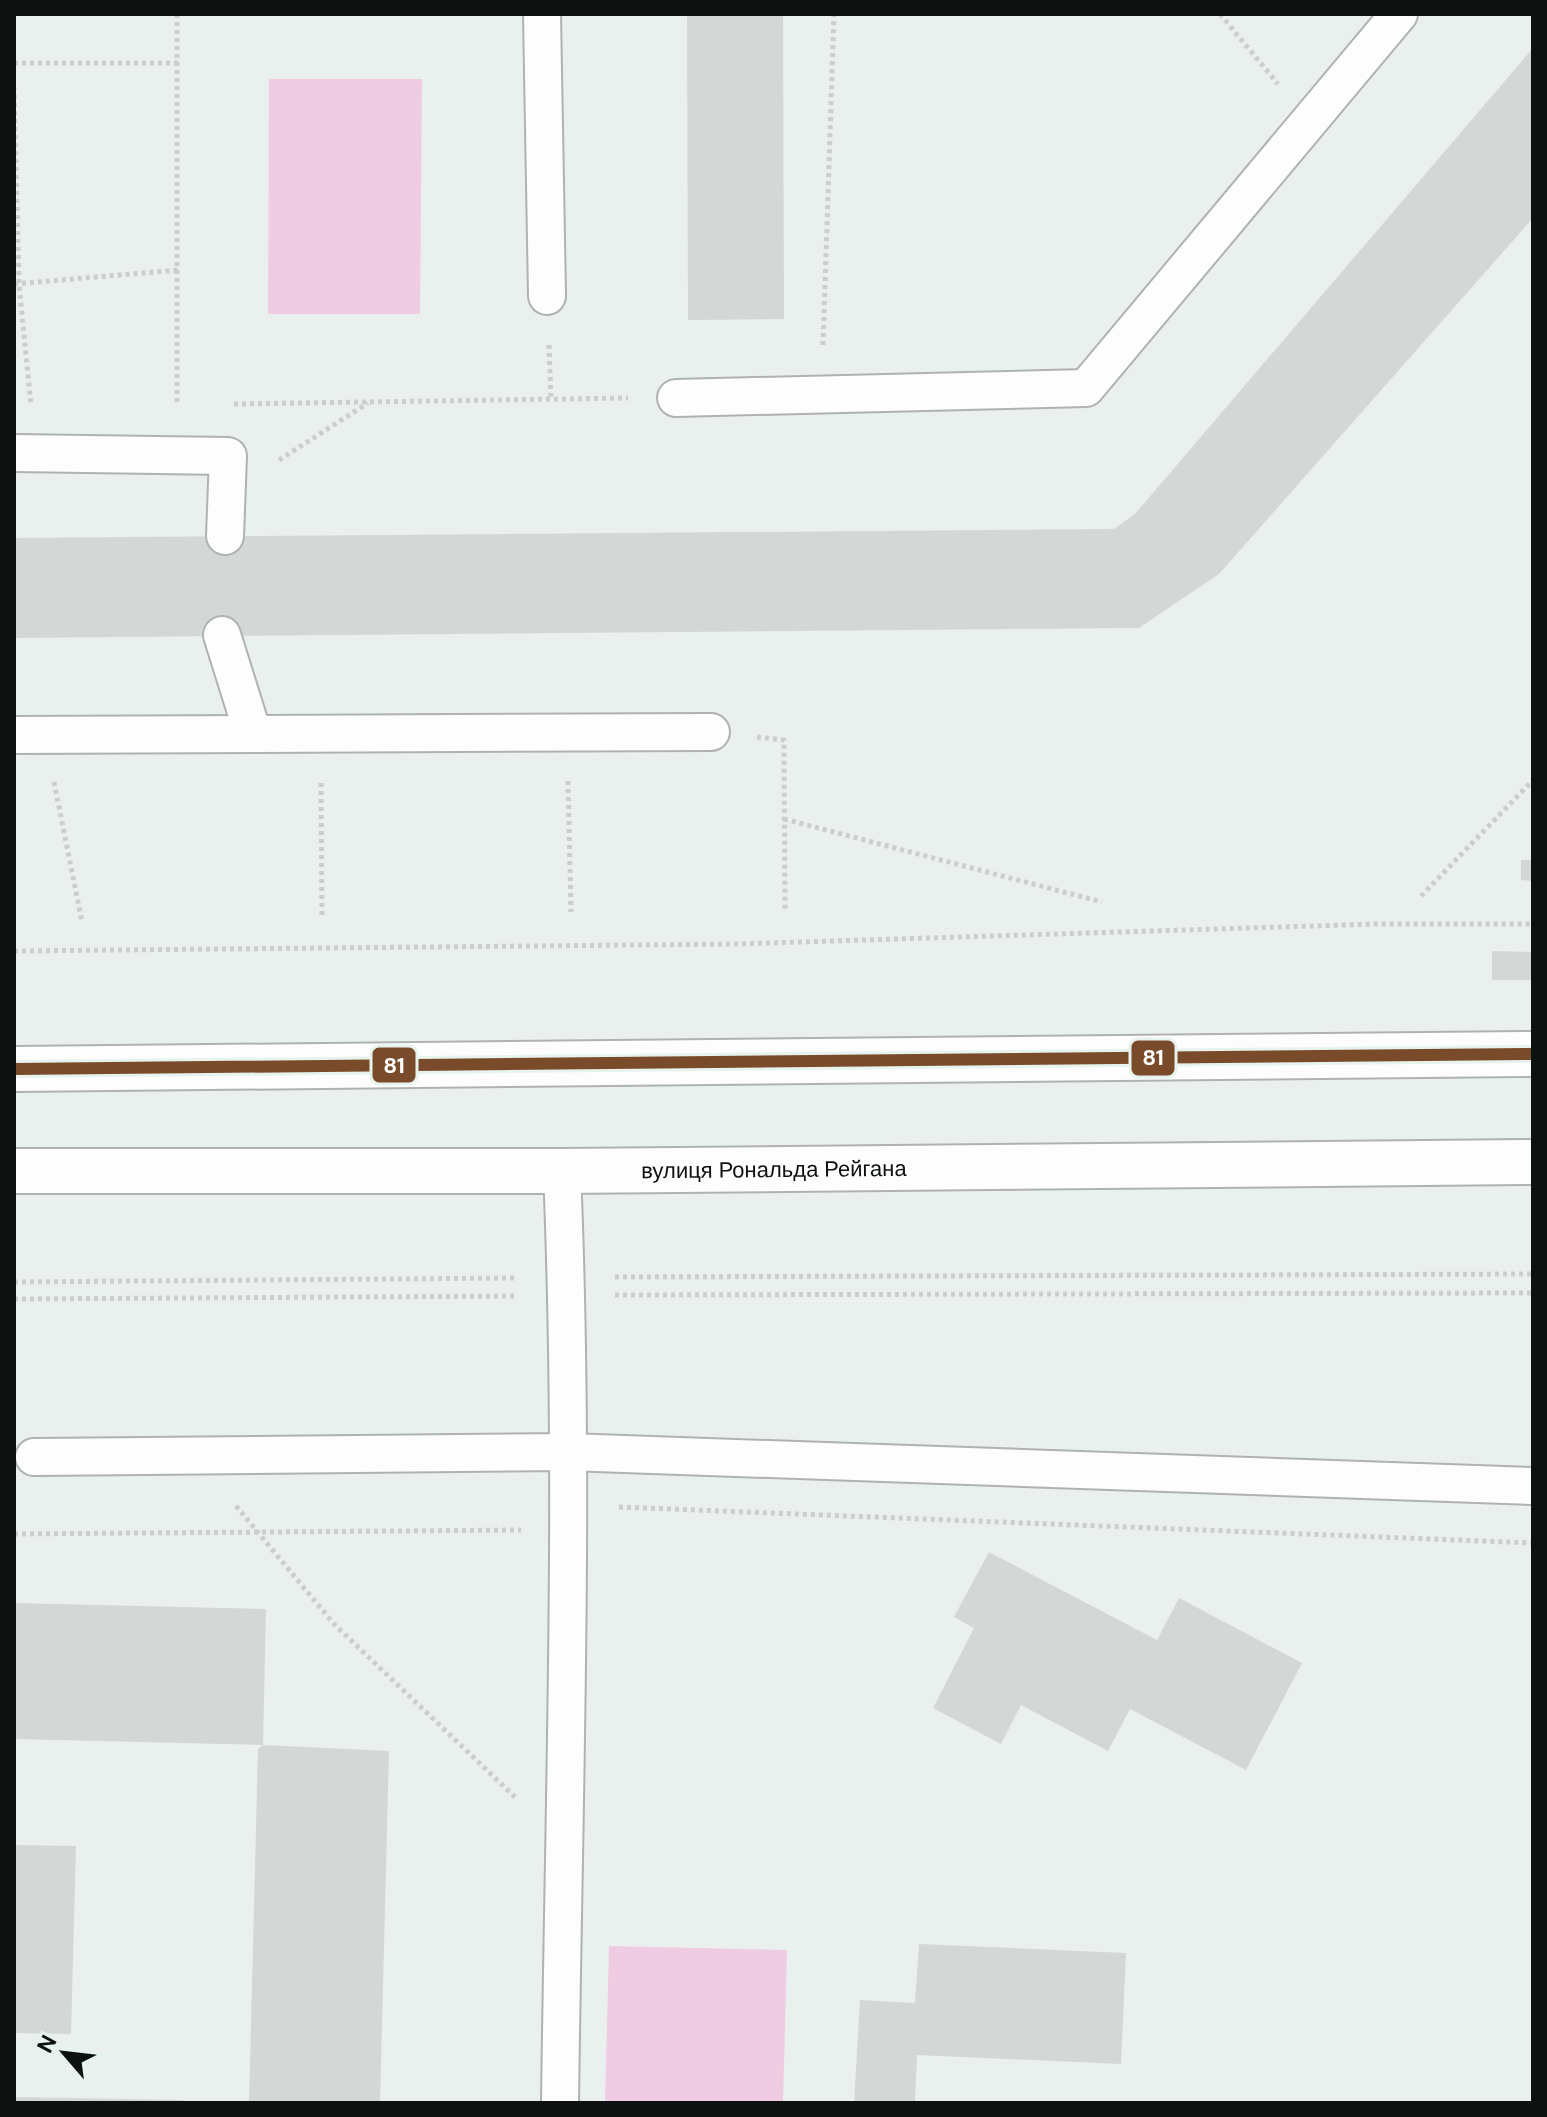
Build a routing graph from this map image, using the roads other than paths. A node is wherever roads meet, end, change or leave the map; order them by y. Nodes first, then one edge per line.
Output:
1 (542, 14) edge
2 (1399, 14) edge
3 (547, 296) dead end
4 (676, 398) road end
5 (25, 453) edge
6 (225, 536) dead end
7 (222, 635) dead end
8 (711, 732) road end
9 (253, 734) junction
10 (30, 735) edge
11 (1533, 1054) edge
12 (14, 1069) edge
13 (1533, 1162) edge
14 (14, 1171) edge
15 (562, 1171) junction
16 (568, 1452) junction
17 (34, 1457) dead end
18 (1533, 1486) edge
19 (560, 2103) edge

1 - 3 lane
2 - 4 lane
5 - 6 lane
7 - 9 lane
8 - 9 lane
9 - 10 lane
11 - 12 main road
13 - 15 main road, вулиця Рональда Рейгана
14 - 15 main road, вулиця Рональда Рейгана
15 - 16 lane
16 - 17 lane
16 - 18 lane
16 - 19 lane

